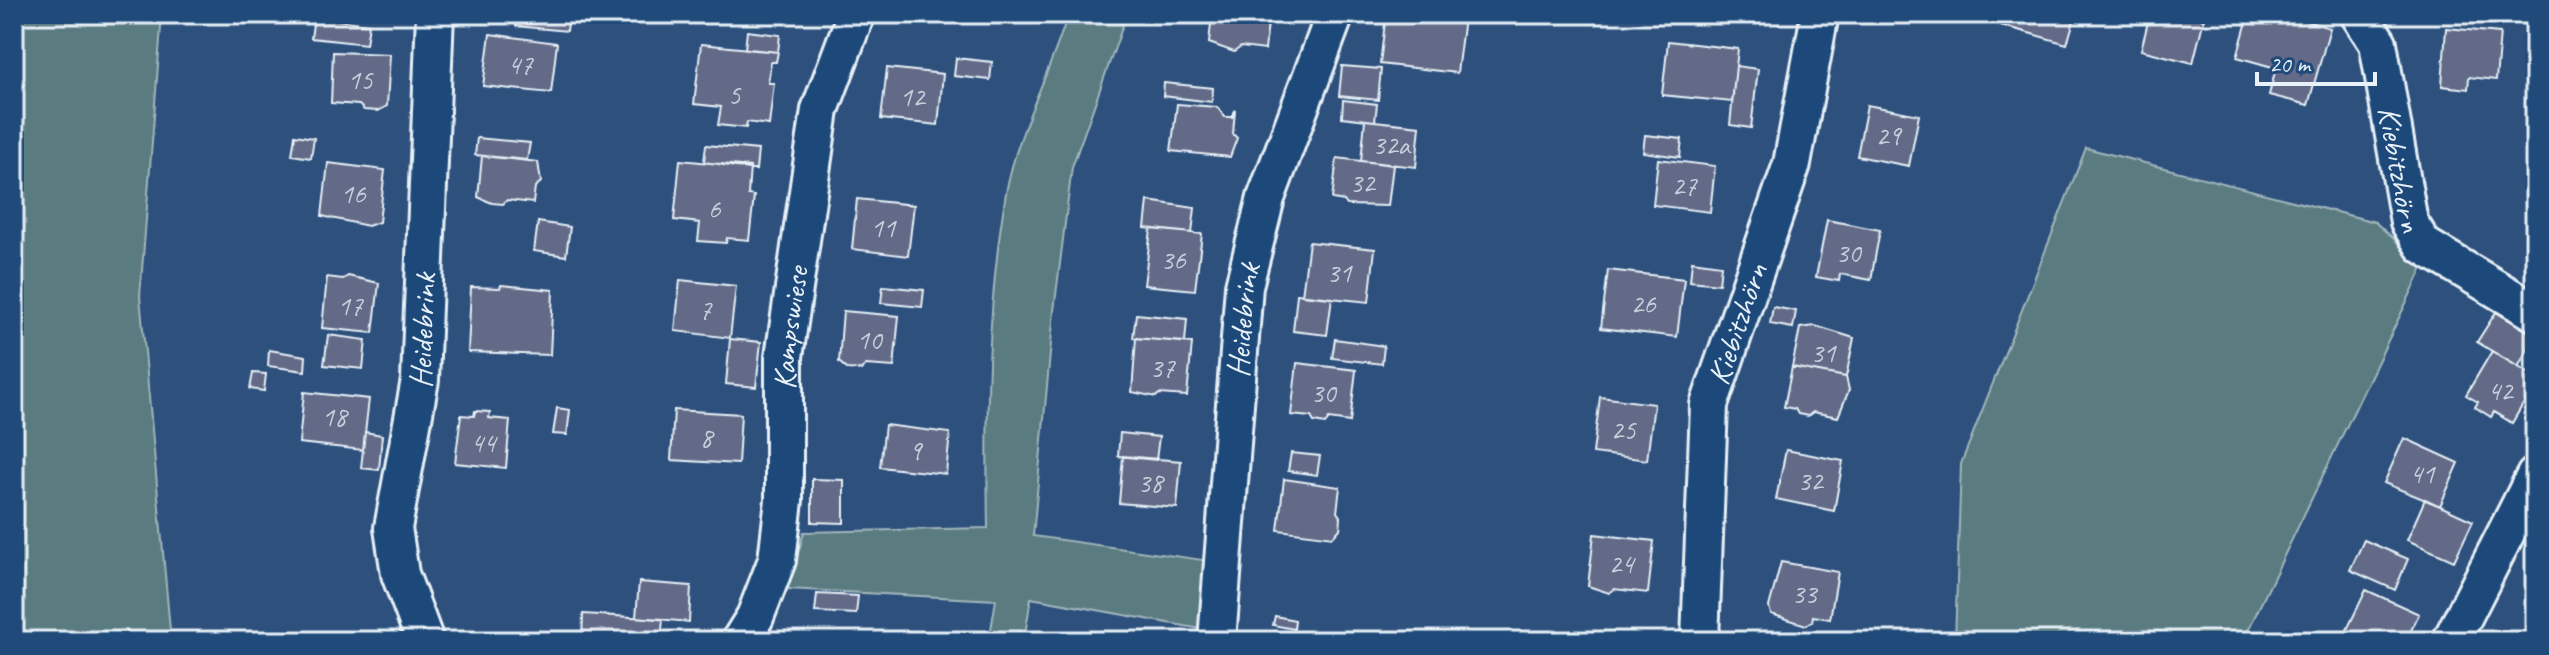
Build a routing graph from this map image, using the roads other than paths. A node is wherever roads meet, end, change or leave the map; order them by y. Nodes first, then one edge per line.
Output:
1 (435, 14) edge
2 (856, 14) edge
3 (1335, 14) edge
4 (1820, 14) edge
5 (2359, 14) edge
6 (2535, 312) edge
7 (2535, 476) edge
8 (425, 641) edge
9 (740, 641) edge
10 (1217, 641) edge
11 (1700, 641) edge
12 (2451, 641) edge

1 - 8 street, Heidebrink
2 - 9 street, Kampswiese
3 - 10 street, Heidebrink
4 - 11 street, Kiebitzhörn
5 - 6 street, Kiebitzhörn
7 - 12 street

